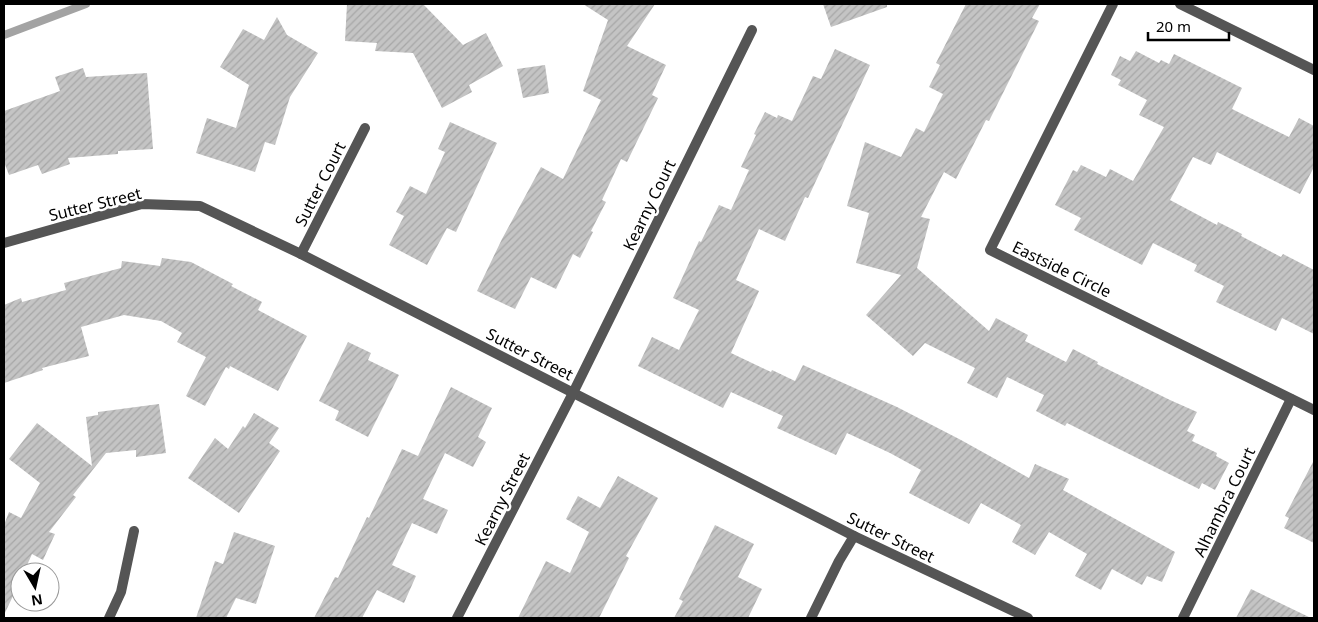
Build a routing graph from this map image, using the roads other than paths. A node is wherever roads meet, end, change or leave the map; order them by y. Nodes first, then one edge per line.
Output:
1 (1112, 4) edge
2 (1180, 4) edge
3 (752, 30) dead end
4 (1314, 70) edge
5 (365, 128) dead end
6 (4, 244) edge
7 (301, 254) junction
8 (573, 393) junction
9 (1291, 399) junction
10 (1314, 410) edge
11 (134, 532) dead end
12 (854, 536) junction
13 (109, 618) edge
14 (457, 618) edge
15 (811, 618) edge
16 (1028, 618) edge
17 (1183, 618) edge

1 - 9 street, Eastside Circle
2 - 4 street
3 - 8 street, Kearny Court
5 - 7 street, Sutter Court
6 - 7 street, Sutter Street
7 - 8 street, Sutter Street
8 - 12 street, Sutter Street
8 - 14 street, Kearny Street
9 - 10 street, Eastside Circle
9 - 17 street, Alhambra Court
11 - 13 street
12 - 15 street
12 - 16 street, Sutter Street

